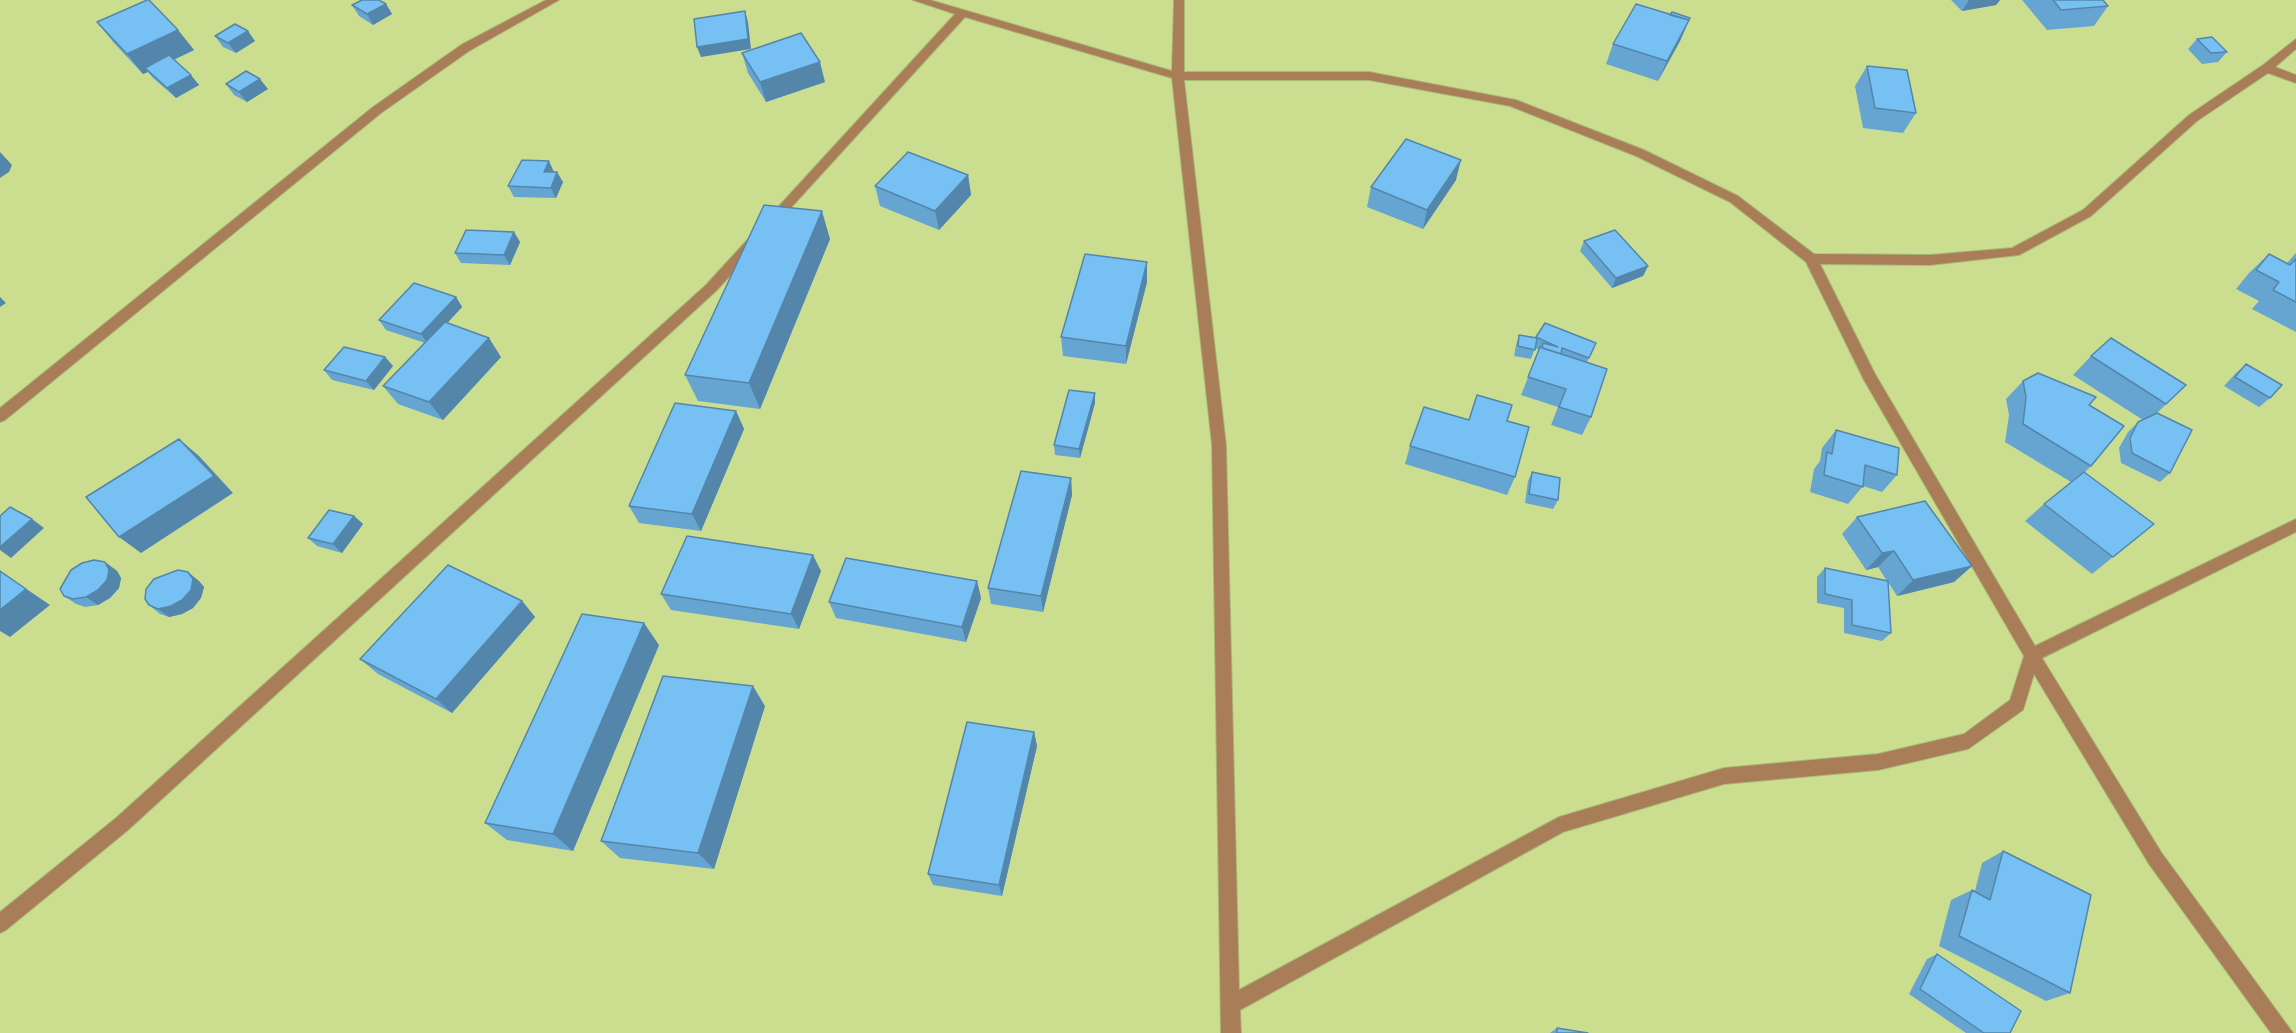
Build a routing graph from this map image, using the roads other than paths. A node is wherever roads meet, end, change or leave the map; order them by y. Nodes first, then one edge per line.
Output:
1 (554, 0) edge
2 (918, 0) edge
3 (1179, 0) edge
4 (961, 15) junction
5 (2296, 43) edge
6 (2267, 68) junction
7 (1178, 76) junction
8 (2296, 79) edge
9 (1811, 259) junction
10 (0, 416) edge
11 (2296, 525) edge
12 (2032, 655) junction
13 (0, 924) edge
14 (1230, 1005) junction
15 (1232, 1033) edge
16 (2283, 1033) edge

1 - 10 street
2 - 4 street
3 - 7 street
4 - 7 street
4 - 13 street
5 - 6 street
6 - 8 street
6 - 9 street
7 - 9 street
7 - 14 street
9 - 12 street
11 - 12 street
12 - 14 street
12 - 16 street
14 - 15 street

